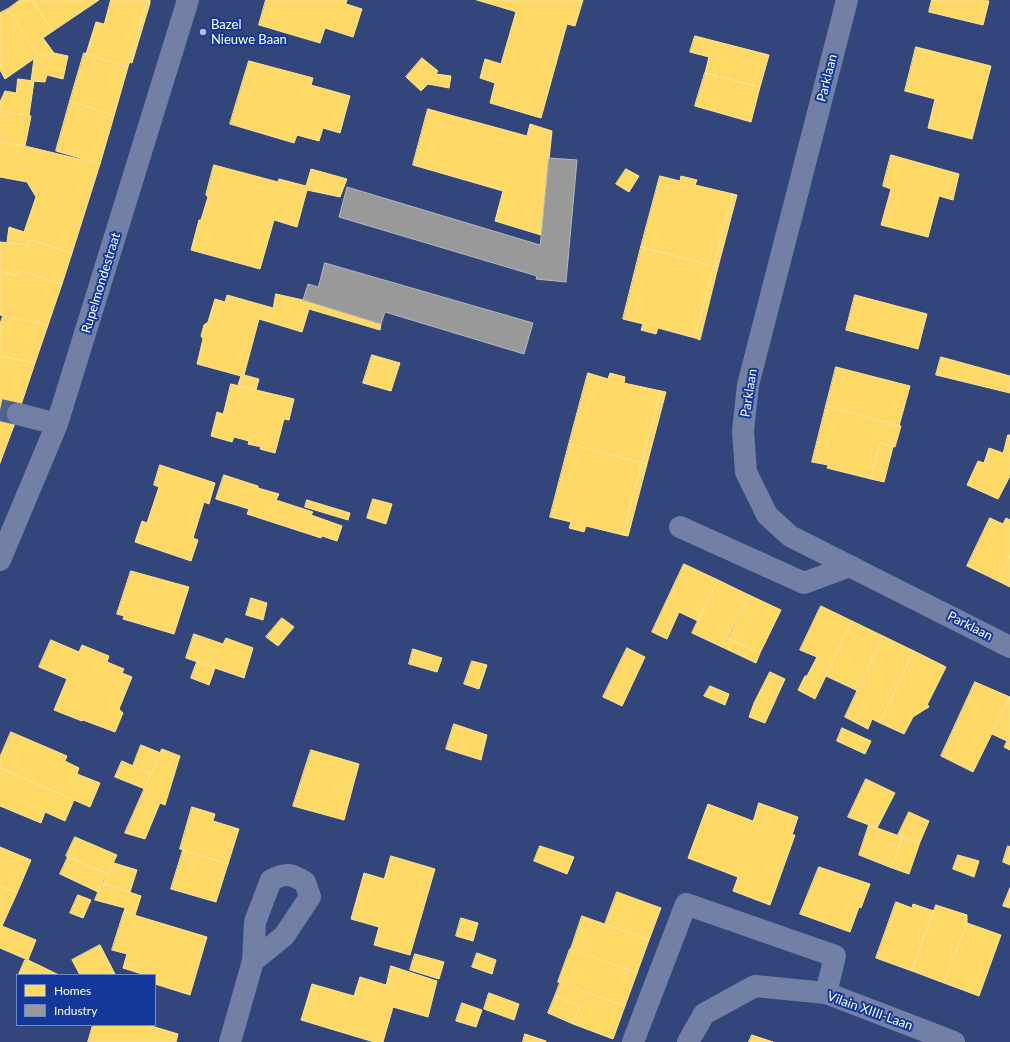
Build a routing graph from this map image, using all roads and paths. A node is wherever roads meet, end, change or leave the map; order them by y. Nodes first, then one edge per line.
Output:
1 (188, 0) edge
2 (847, 0) edge
3 (18, 414) tunnel mouth
4 (57, 424) junction
5 (680, 527) dead end
6 (0, 560) edge
7 (850, 566) junction
8 (1010, 647) edge
9 (253, 961) dead end
10 (826, 993) junction
11 (230, 1042) edge
12 (632, 1042) edge
13 (688, 1042) edge
14 (954, 1042) edge

1 - 4 street, Rupelmondestraat
2 - 7 street, Parklaan
3 - 4 street
4 - 6 street, Rupelmondestraat
5 - 7 street
7 - 8 street, Parklaan
9 - 11 street
10 - 12 street
10 - 13 street, Vilain XIIII-Laan
10 - 14 street, Vilain XIIII-Laan

